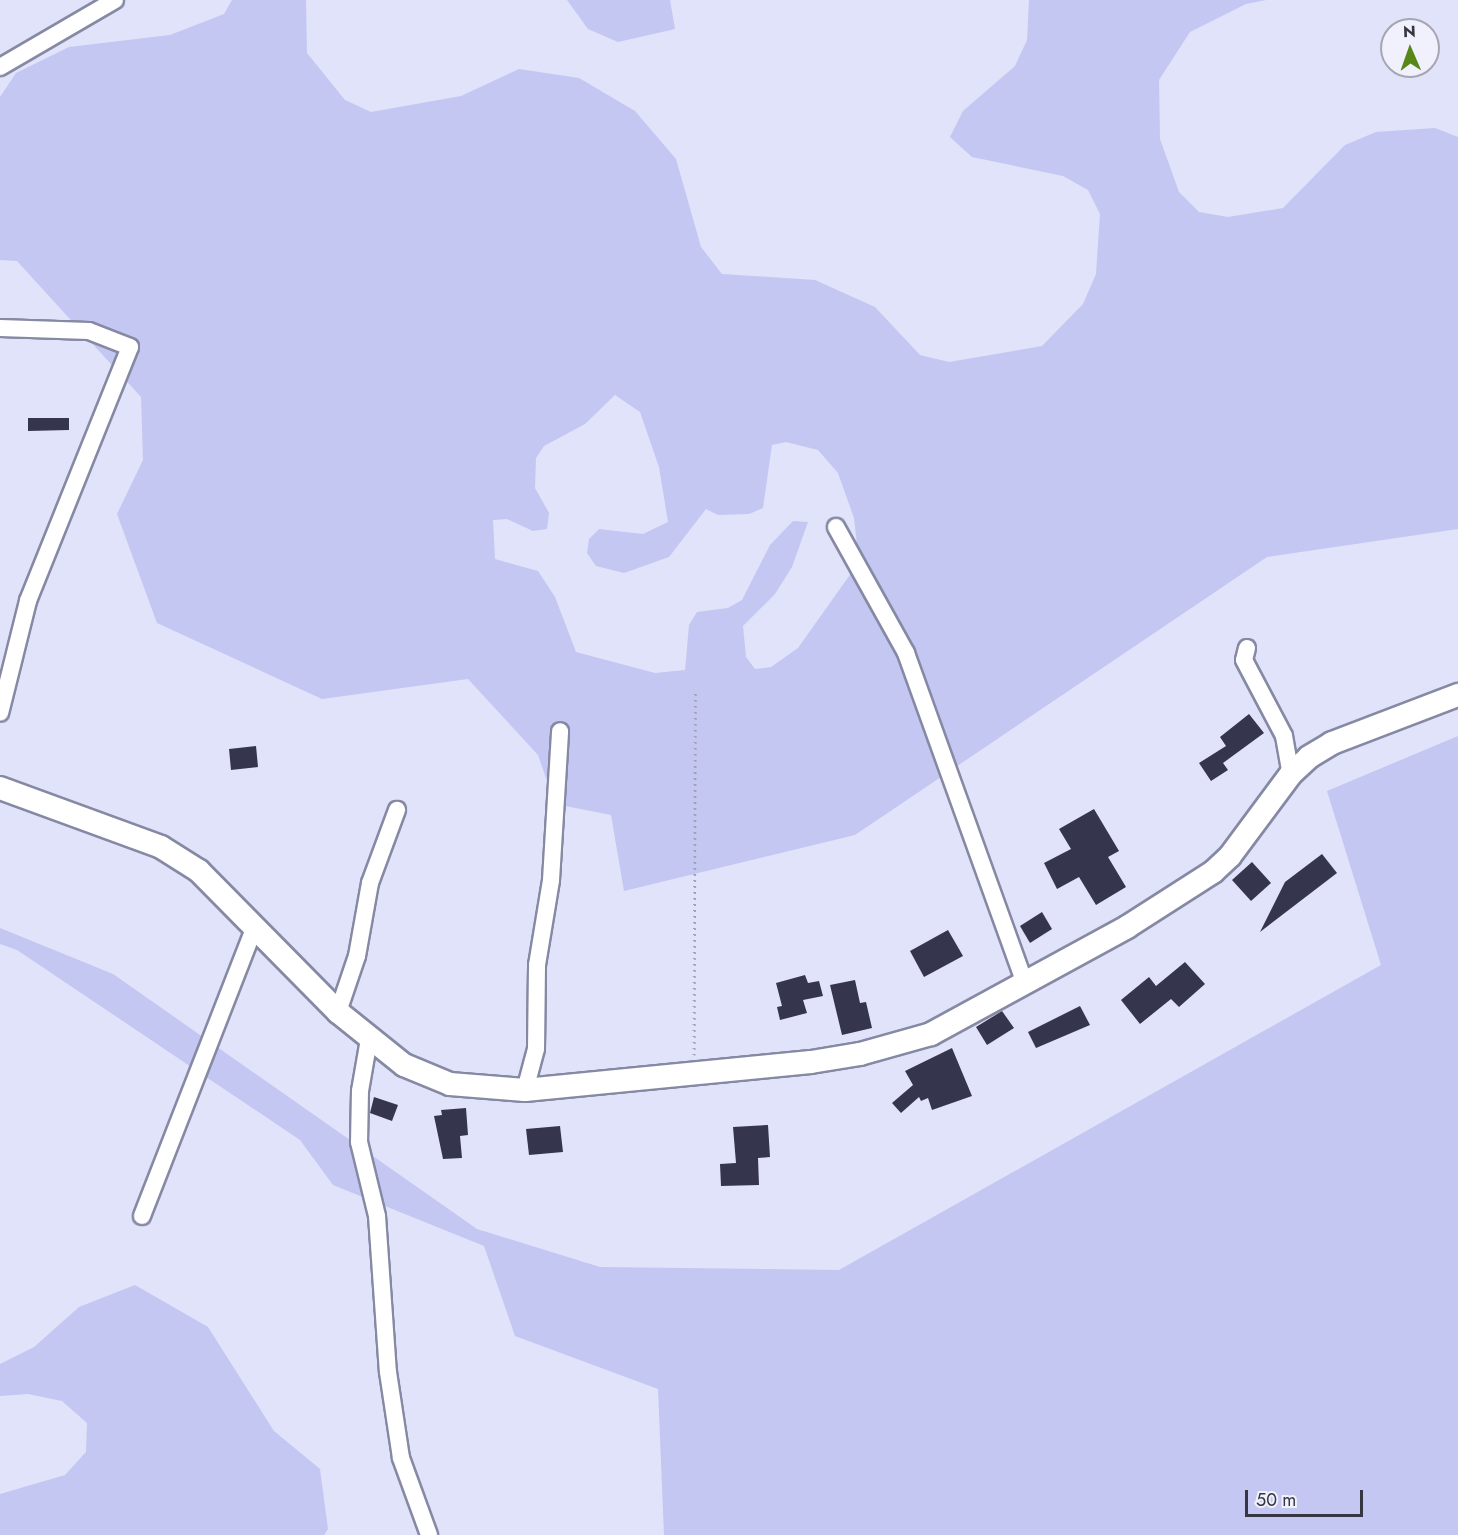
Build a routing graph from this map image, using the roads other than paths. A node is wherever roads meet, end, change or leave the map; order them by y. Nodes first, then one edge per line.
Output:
1 (115, 0) edge
2 (0, 67) edge
3 (0, 328) edge
4 (836, 527) dead end
5 (1247, 648) dead end
6 (1458, 695) edge
7 (0, 712) edge
8 (560, 731) dead end
9 (1291, 774) junction
10 (0, 788) edge
11 (397, 810) dead end
12 (255, 926) junction
13 (1025, 984) junction
14 (338, 1012) junction
15 (369, 1039) junction
16 (525, 1090) junction
17 (142, 1216) dead end
18 (429, 1535) edge

1 - 2 street
3 - 7 street
4 - 13 street
5 - 9 street
6 - 9 street
8 - 16 street
9 - 13 street
10 - 12 street
11 - 14 street
12 - 14 street
12 - 17 street
13 - 16 street
14 - 15 street
15 - 16 street
15 - 18 street

